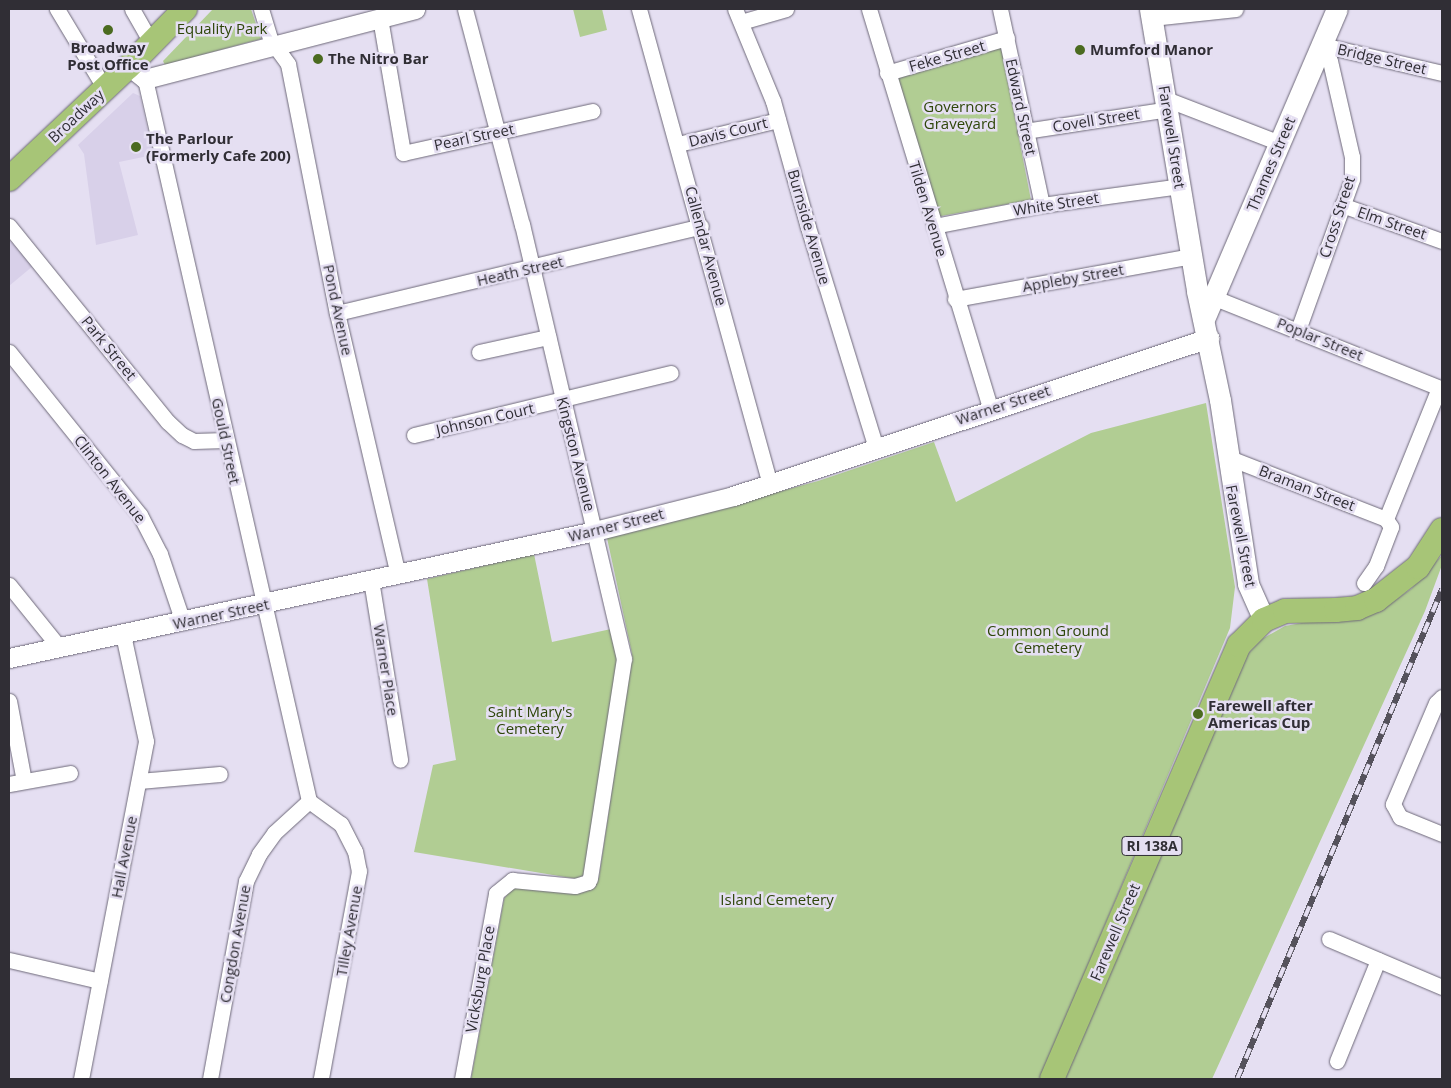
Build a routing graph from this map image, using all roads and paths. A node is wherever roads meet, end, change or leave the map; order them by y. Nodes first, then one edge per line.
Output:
1 (57, 9) edge
2 (132, 9) edge
3 (185, 9) edge
4 (261, 9) edge
5 (413, 9) edge
6 (465, 9) edge
7 (639, 9) edge
8 (786, 9) edge
9 (869, 9) edge
10 (1000, 9) edge
11 (1236, 9) edge
12 (1337, 9) edge
13 (1151, 14) edge
14 (738, 15) edge
15 (380, 18) junction
16 (1007, 38) junction
17 (152, 44) junction
18 (1322, 45) junction
19 (277, 47) junction
20 (137, 72) junction
21 (887, 73) junction
22 (1442, 73) edge
23 (105, 89) junction
24 (1167, 104) junction
25 (592, 111) dead end
26 (778, 120) junction
27 (1025, 131) junction
28 (495, 134) junction
29 (1280, 143) junction
30 (678, 144) junction
31 (9, 179) edge
32 (1180, 186) junction
33 (1042, 204) junction
34 (1342, 205) junction
35 (9, 226) edge
36 (701, 226) junction
37 (934, 226) junction
38 (1442, 241) edge
39 (1192, 256) junction
40 (531, 268) junction
41 (1205, 294) junction
42 (955, 299) junction
43 (337, 313) junction
44 (1206, 328) junction
45 (1298, 330) junction
46 (548, 337) junction
47 (9, 352) edge
48 (479, 352) dead end
49 (671, 373) dead end
50 (1440, 388) edge
51 (562, 400) junction
52 (990, 408) junction
53 (414, 436) dead end
54 (225, 440) junction
55 (876, 448) junction
56 (1226, 457) junction
57 (770, 485) junction
58 (1386, 519) junction
59 (1442, 530) edge
60 (595, 532) junction
61 (398, 575) junction
62 (371, 580) junction
63 (1364, 583) dead end
64 (9, 585) edge
65 (263, 605) junction
66 (1264, 620) junction
67 (183, 622) junction
68 (124, 635) junction
69 (59, 647) junction
70 (9, 658) edge
71 (1442, 697) edge
72 (9, 701) edge
73 (400, 760) dead end
74 (70, 773) dead end
75 (220, 774) dead end
76 (24, 781) junction
77 (139, 781) junction
78 (9, 784) edge
79 (309, 802) junction
80 (1442, 834) edge
81 (507, 882) joint
82 (1329, 939) dead end
83 (9, 960) edge
84 (1378, 960) junction
85 (100, 981) junction
86 (1442, 986) edge
87 (1337, 1061) dead end
88 (81, 1079) edge
89 (210, 1079) edge
90 (320, 1079) edge
91 (462, 1079) edge
92 (1052, 1079) edge

1 - 23 street
2 - 17 street
3 - 17 main road, Broadway
4 - 19 street, Pond Avenue
5 - 15 street
6 - 28 street, Kingston Avenue
7 - 30 street, Callendar Avenue
8 - 14 street
9 - 21 street, Tilden Avenue
10 - 16 street, Edward Street
11 - 13 street
12 - 18 main road, Thames Street
13 - 24 main road, Farewell Street
14 - 26 street, Burnside Avenue
15 - 19 street
15 - 28 street, Pearl Street
16 - 21 street, Feke Street
16 - 27 street, Edward Street
17 - 20 main road, Broadway
18 - 22 street, Bridge Street
18 - 29 main road, Thames Street
18 - 34 street, Cross Street
19 - 20 street
19 - 43 street, Pond Avenue
20 - 23 main road, Broadway
20 - 54 street, Gould Street
21 - 37 street, Tilden Avenue
23 - 31 main road, Broadway
24 - 27 street, Covell Street
24 - 29 street
24 - 32 main road, Farewell Street
25 - 28 street, Pearl Street
26 - 30 street, Davis Court
26 - 55 street, Burnside Avenue
27 - 33 street, Edward Street
28 - 40 street, Kingston Avenue
29 - 41 main road, Thames Street
30 - 36 street, Callendar Avenue
32 - 33 street, White Street
32 - 39 main road, Farewell Street
33 - 37 street, White Street
34 - 38 street, Elm Street
34 - 45 street, Cross Street
35 - 54 street, Park Street
36 - 40 street, Heath Street
36 - 57 street, Callendar Avenue
37 - 42 street, Tilden Avenue
39 - 41 main road, Farewell Street
39 - 42 street, Appleby Street
40 - 43 street, Heath Street
40 - 46 street, Kingston Avenue
41 - 44 main road, Farewell Street
41 - 45 street, Poplar Street
42 - 52 street, Tilden Avenue
43 - 61 street, Pond Avenue
44 - 52 street, Warner Street
44 - 56 main road, Farewell Street
45 - 50 street, Poplar Street
46 - 48 street
46 - 51 street, Kingston Avenue
47 - 67 street, Clinton Avenue
49 - 51 street, Johnson Court
50 - 58 street
51 - 53 street, Johnson Court
51 - 60 street, Kingston Avenue
52 - 55 street, Warner Street
54 - 65 street, Gould Street
55 - 57 street, Warner Street
56 - 58 street, Braman Street
56 - 66 main road, Farewell Street
57 - 60 street, Warner Street
58 - 63 street
59 - 66 main road, RI 138A
60 - 61 street, Warner Street
60 - 81 street, Kingston Avenue
61 - 62 street, Warner Street
62 - 65 street, Warner Street
62 - 73 street, Warner Place
64 - 69 street
65 - 67 street, Warner Street
65 - 79 street, Gould Street
66 - 92 main road, Farewell Street / RI 138A
67 - 68 street, Warner Street
68 - 69 street, Warner Street
68 - 77 street, Hall Avenue
69 - 70 street, Warner Street
71 - 80 street
72 - 76 street
74 - 76 street
75 - 77 street
76 - 78 street
77 - 85 street, Hall Avenue
79 - 89 street, Congdon Avenue
79 - 90 street, Tilley Avenue
81 - 91 street, Vicksburg Place
82 - 84 street
83 - 85 street
84 - 86 street
84 - 87 street
85 - 88 street, Hall Avenue

